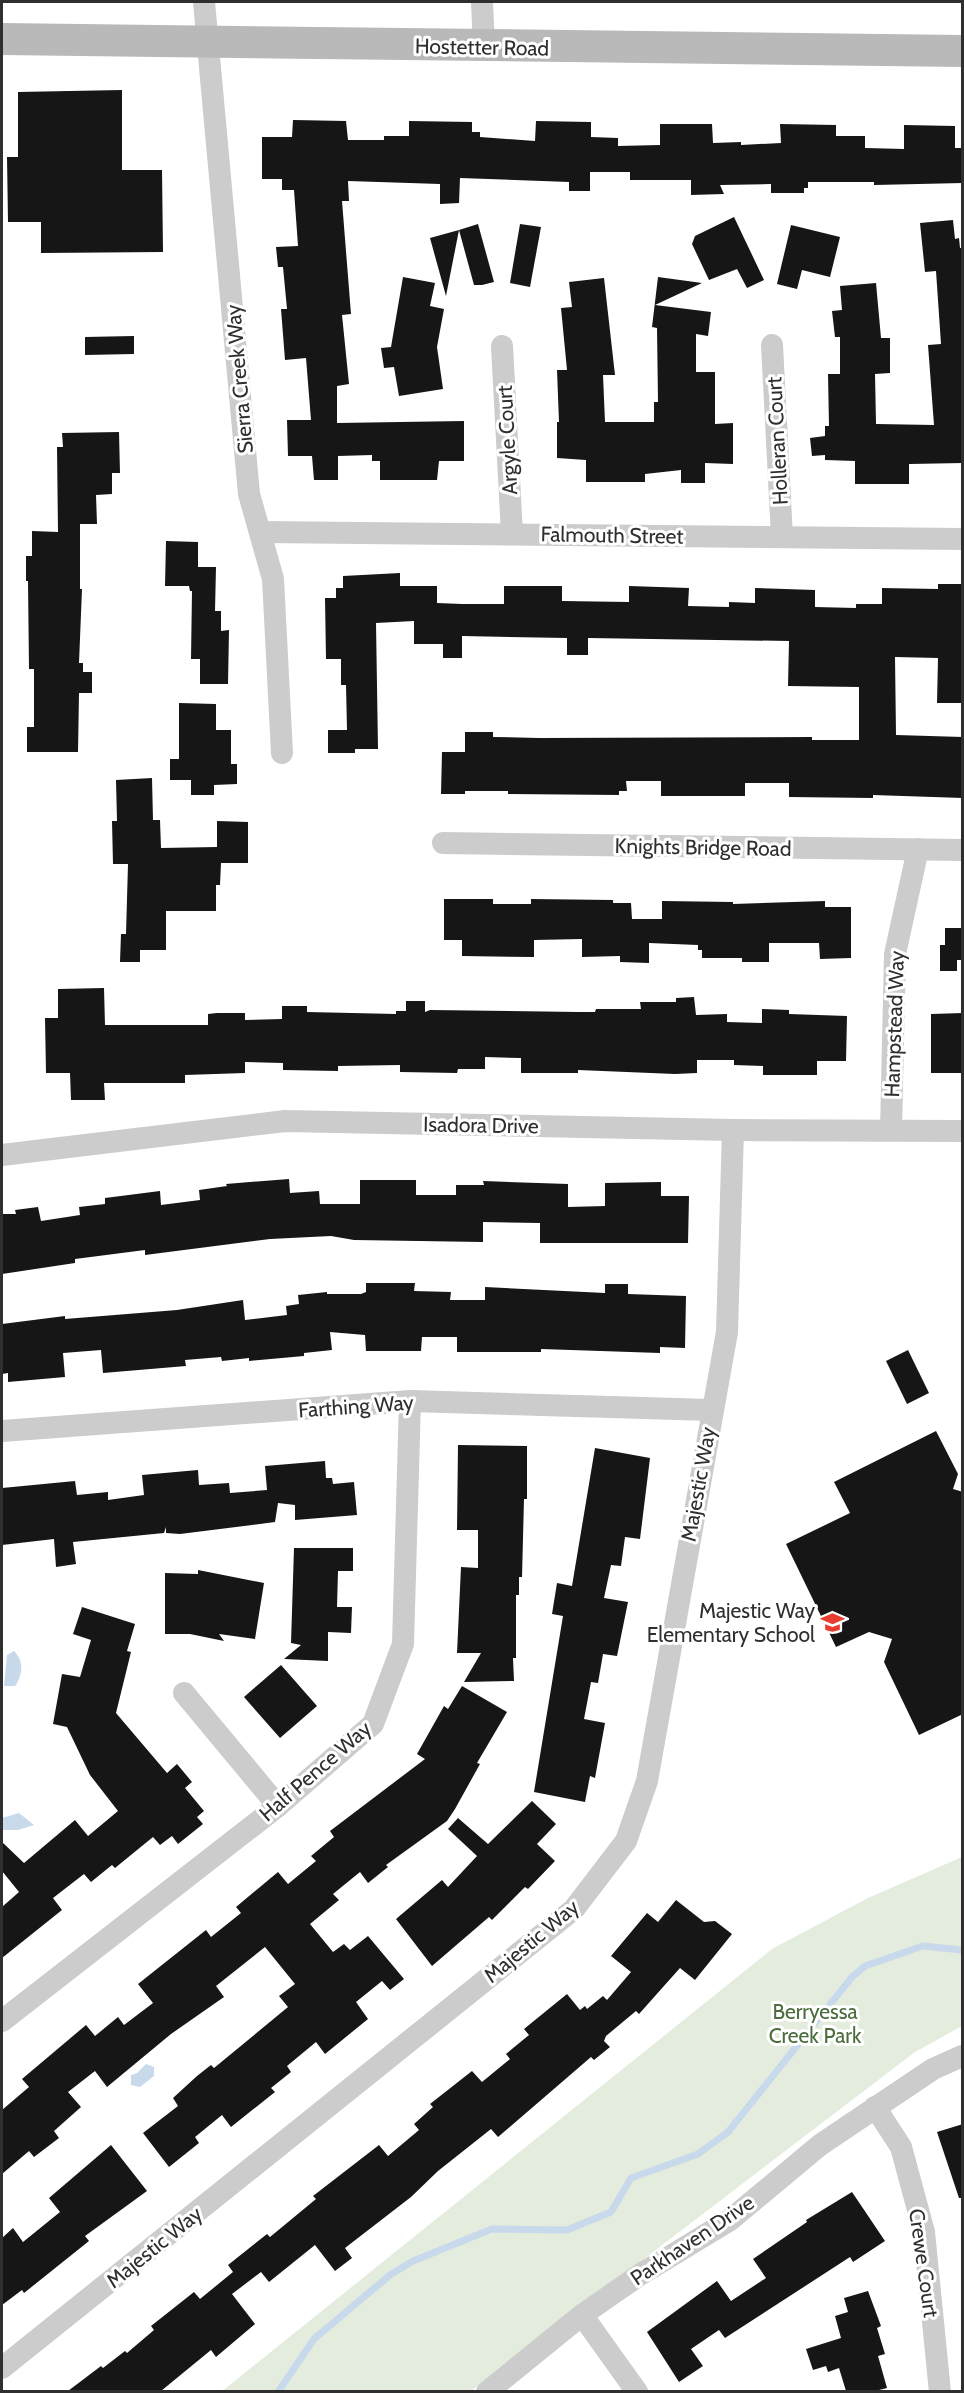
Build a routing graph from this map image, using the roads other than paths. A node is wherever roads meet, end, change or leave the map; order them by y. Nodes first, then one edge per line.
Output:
1 (204, 2) edge
2 (482, 2) edge
3 (2, 39) edge
4 (210, 43) junction
5 (484, 47) junction
6 (963, 51) edge
7 (772, 345) dead end
8 (502, 346) dead end
9 (261, 532) junction
10 (512, 534) junction
11 (782, 537) junction
12 (963, 539) edge
13 (282, 753) dead end
14 (443, 843) dead end
15 (918, 849) junction
16 (963, 850) edge
17 (733, 1130) junction
18 (891, 1130) junction
19 (963, 1131) edge
20 (2, 1155) edge
21 (410, 1401) junction
22 (711, 1410) junction
23 (2, 1431) edge
24 (184, 1693) dead end
25 (278, 1806) junction
26 (2, 2021) edge
27 (963, 2056) edge
28 (875, 2107) junction
29 (582, 2315) junction
30 (2, 2368) edge
31 (487, 2391) edge
32 (637, 2391) edge
33 (940, 2391) edge

1 - 4 street, Sierra Creek Way
2 - 5 street
3 - 4 main road, Hostetter Road
4 - 5 main road, Hostetter Road
4 - 9 street, Sierra Creek Way
5 - 6 main road, Hostetter Road
7 - 11 street, Holleran Court
8 - 10 street, Argyle Court
9 - 10 street, Falmouth Street
9 - 13 street, Sierra Creek Way
10 - 11 street, Falmouth Street
11 - 12 street, Falmouth Street
14 - 15 street, Knights Bridge Road
15 - 16 street, Knights Bridge Road
15 - 18 street, Hampstead Way
17 - 18 street, Isadora Drive
17 - 20 street, Isadora Drive
17 - 22 street, Majestic Way
18 - 19 street, Isadora Drive
21 - 22 street, Farthing Way
21 - 23 street, Farthing Way
21 - 25 street, Half Pence Way
22 - 30 street, Majestic Way
24 - 25 street
25 - 26 street, Half Pence Way
27 - 28 street, Parkhaven Drive
28 - 29 street, Parkhaven Drive
28 - 33 street, Crewe Court
29 - 31 street, Parkhaven Drive
29 - 32 street

